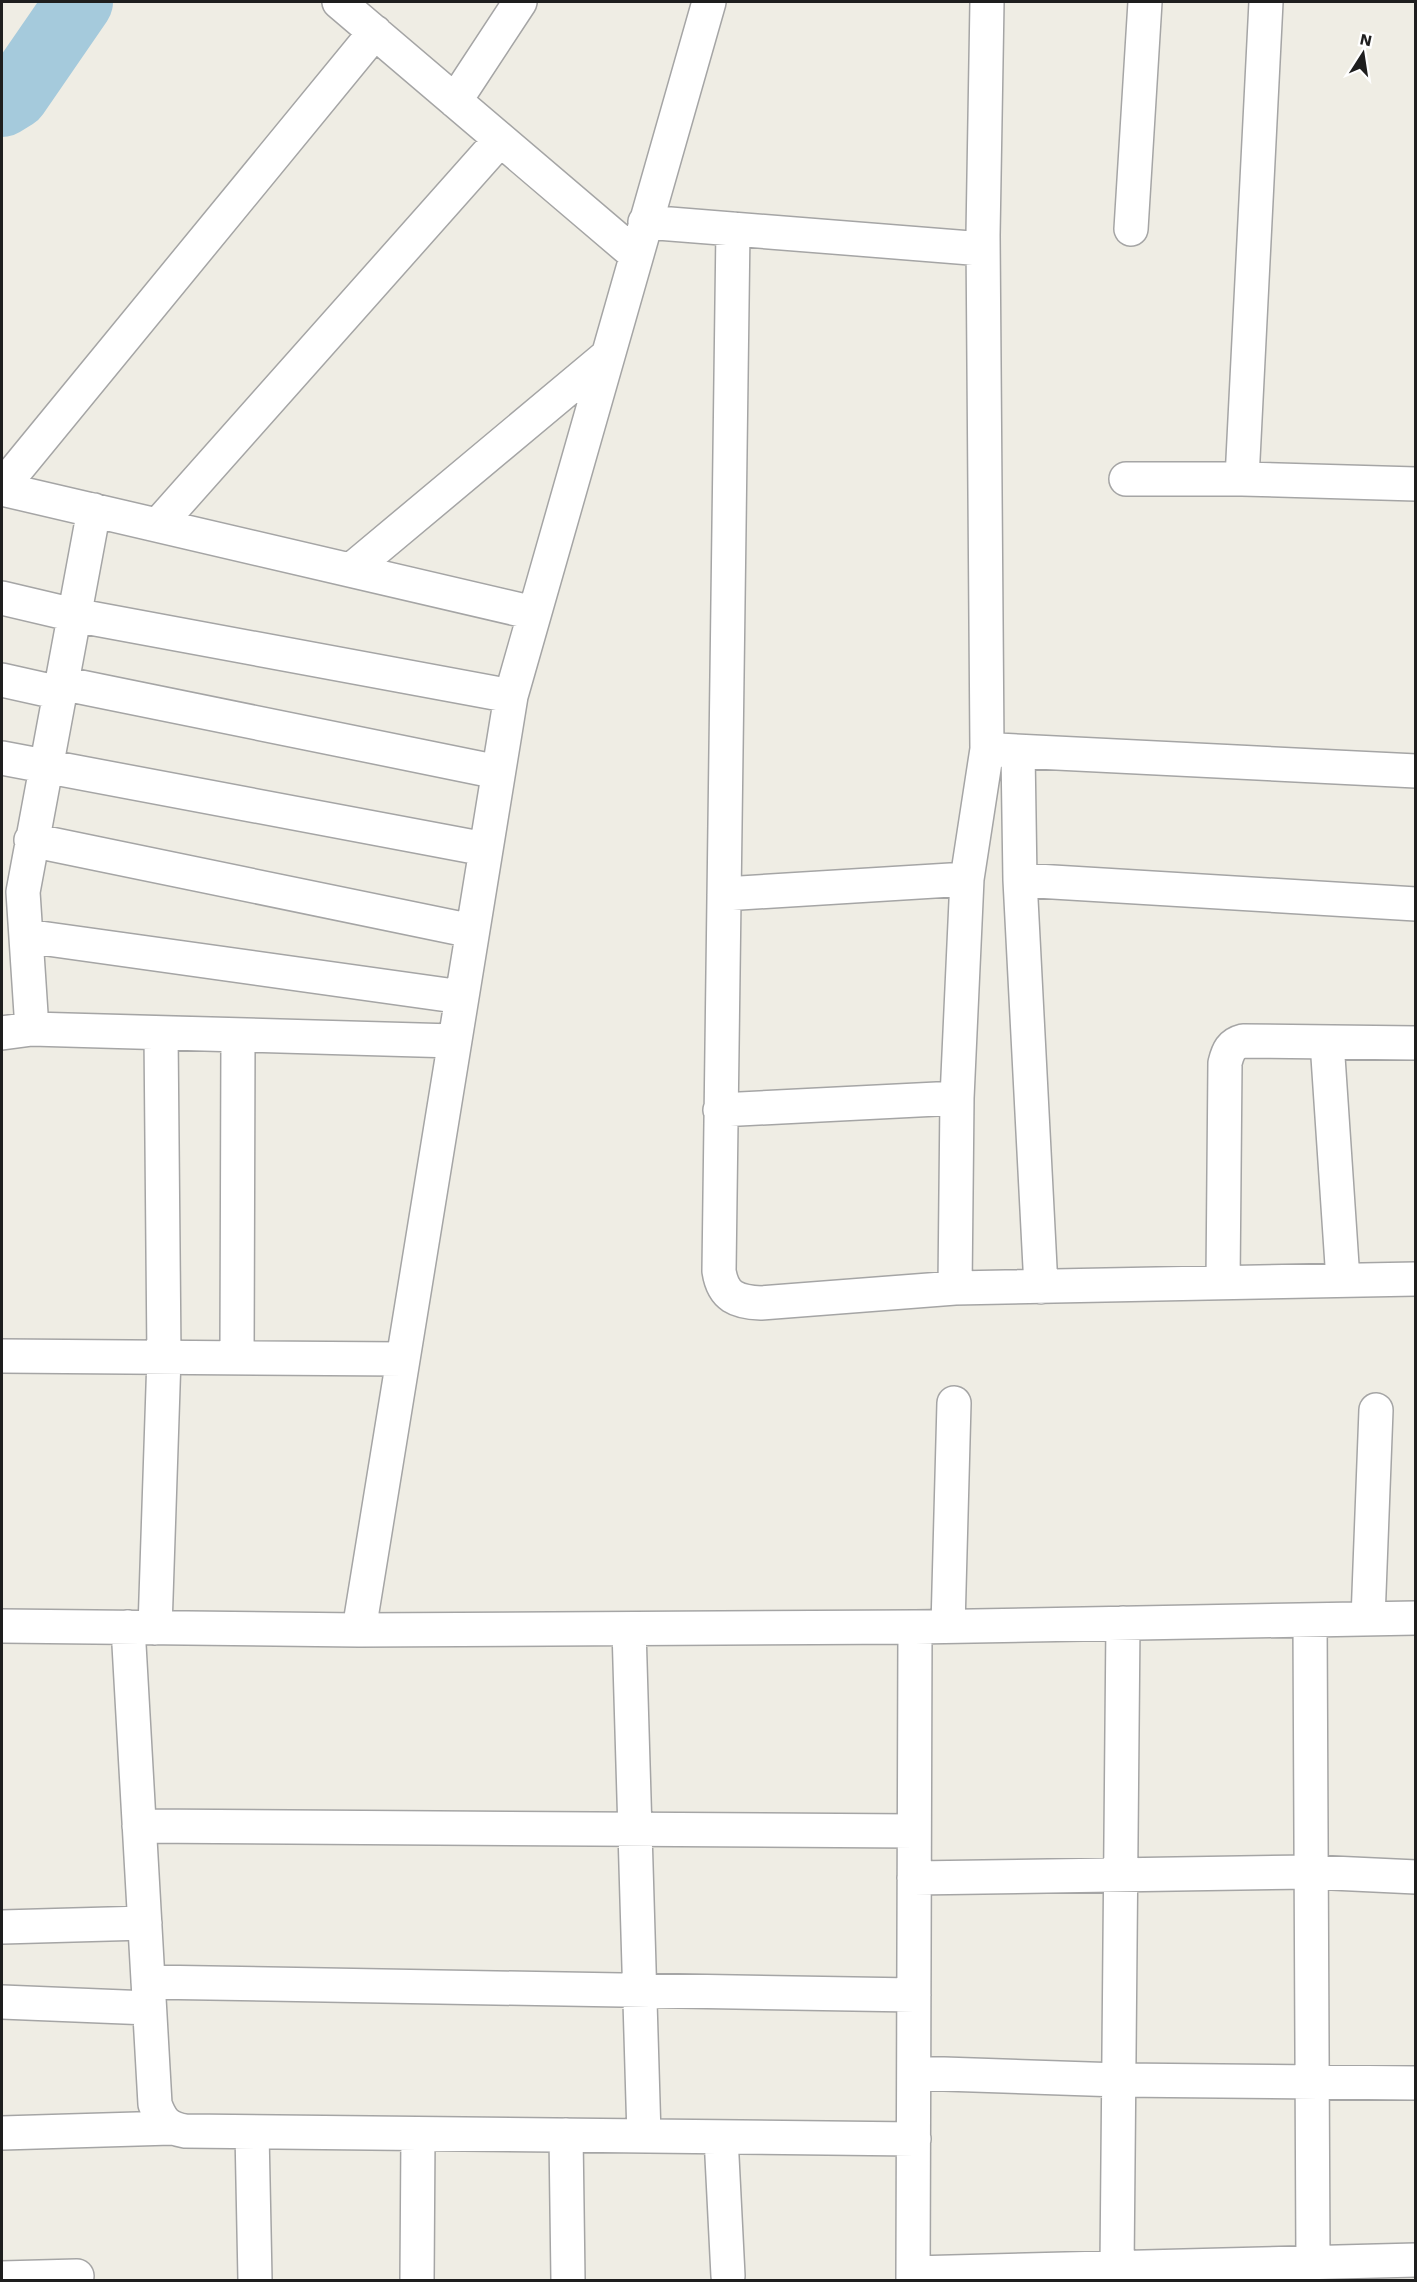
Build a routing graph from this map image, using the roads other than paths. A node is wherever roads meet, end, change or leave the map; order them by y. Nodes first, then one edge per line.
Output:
1 (339, 2) edge
2 (520, 2) edge
3 (709, 2) edge
4 (987, 2) edge
5 (1145, 2) edge
6 (1266, 2) edge
7 (375, 32) junction
8 (456, 101) junction
9 (500, 140) junction
10 (645, 222) junction
11 (733, 229) junction
12 (1131, 229) dead end
13 (983, 249) junction
14 (636, 255) junction
15 (607, 356) junction
16 (1126, 479) dead end
17 (1242, 479) junction
18 (1416, 484) edge
19 (2, 488) edge
20 (94, 510) junction
21 (158, 525) junction
22 (351, 570) junction
23 (2, 598) edge
24 (534, 613) junction
25 (74, 615) junction
26 (2, 680) edge
27 (60, 688) junction
28 (511, 696) junction
29 (1003, 750) junction
30 (2, 758) edge
31 (46, 767) junction
32 (1416, 771) edge
33 (498, 772) junction
34 (31, 840) junction
35 (485, 849) junction
36 (967, 879) junction
37 (1020, 880) junction
38 (724, 894) junction
39 (1416, 904) edge
40 (17, 915) edge
41 (472, 931) junction
42 (462, 997) junction
43 (17, 1031) edge
44 (161, 1033) junction
45 (238, 1035) junction
46 (454, 1041) junction
47 (1327, 1042) junction
48 (1416, 1043) edge
49 (957, 1098) junction
50 (720, 1110) junction
51 (1416, 1279) edge
52 (1343, 1280) junction
53 (1223, 1282) junction
54 (1041, 1287) junction
55 (955, 1288) junction
56 (2, 1356) edge
57 (164, 1357) junction
58 (237, 1358) junction
59 (403, 1359) junction
60 (954, 1403) dead end
61 (1376, 1410) dead end
62 (1416, 1618) edge
63 (1368, 1619) junction
64 (1310, 1620) junction
65 (1123, 1623) junction
66 (2, 1626) edge
67 (948, 1626) junction
68 (915, 1627) junction
69 (141, 1628) junction
70 (629, 1629) junction
71 (359, 1630) junction
72 (139, 1826) junction
73 (635, 1831) junction
74 (914, 1831) junction
75 (1311, 1872) junction
76 (1121, 1874) junction
77 (1416, 1877) edge
78 (914, 1878) junction
79 (145, 1923) junction
80 (2, 1927) edge
81 (639, 1990) junction
82 (149, 1995) junction
83 (914, 1995) junction
84 (2, 2002) edge
85 (914, 2073) junction
86 (1119, 2080) junction
87 (1312, 2081) junction
88 (1416, 2083) edge
89 (171, 2128) junction
90 (252, 2132) junction
91 (2, 2133) edge
92 (418, 2134) junction
93 (566, 2135) junction
94 (644, 2136) junction
95 (721, 2138) junction
96 (914, 2139) junction
97 (1416, 2260) edge
98 (1313, 2263) junction
99 (1117, 2268) junction
100 (77, 2276) dead end
101 (728, 2276) dead end
102 (913, 2277) edge
103 (2, 2278) edge
104 (255, 2280) edge
105 (417, 2280) edge
106 (568, 2280) edge

1 - 7 street
2 - 8 street
3 - 10 street
4 - 13 street
5 - 12 street
6 - 17 street
7 - 8 street
7 - 19 street
8 - 9 street
9 - 14 street
9 - 21 street
10 - 11 street
10 - 14 street
11 - 13 street
11 - 38 street
13 - 29 street
14 - 15 street
15 - 22 street
15 - 24 street
16 - 17 street
17 - 18 street
19 - 20 street
20 - 21 street
20 - 25 street
21 - 22 street
22 - 24 street
23 - 25 street
24 - 28 street
25 - 27 street
25 - 28 street
26 - 27 street
27 - 31 street
27 - 33 street
28 - 33 street
29 - 32 street
29 - 36 street
29 - 37 street
30 - 31 street
31 - 34 street
31 - 35 street
33 - 35 street
34 - 40 street
34 - 41 street
35 - 41 street
36 - 38 street
36 - 49 street
37 - 39 street
37 - 54 street
38 - 50 street
40 - 42 street
40 - 43 street
41 - 42 street
42 - 46 street
43 - 44 street
44 - 45 street
44 - 57 street
45 - 46 street
45 - 58 street
46 - 59 street
47 - 48 street
47 - 52 street
47 - 53 street
49 - 50 street
49 - 55 street
50 - 55 street
51 - 52 street
52 - 53 street
53 - 54 street
54 - 55 street
56 - 57 street
57 - 58 street
57 - 69 street
58 - 59 street
59 - 71 street
60 - 67 street
61 - 63 street
62 - 63 street
63 - 64 street
64 - 65 street
64 - 75 street
65 - 67 street
65 - 76 street
66 - 69 street
67 - 68 street
68 - 70 street
68 - 74 street
69 - 71 street
69 - 72 street
70 - 71 street
70 - 73 street
72 - 73 street
72 - 79 street
73 - 74 street
73 - 81 street
74 - 78 street
75 - 76 street
75 - 77 street
75 - 87 street
76 - 78 street
76 - 86 street
78 - 83 street
79 - 80 street
79 - 82 street
81 - 82 street
81 - 83 street
81 - 94 street
82 - 84 street
82 - 89 street
83 - 85 street
85 - 86 street
85 - 96 street
86 - 87 street
86 - 99 street
87 - 88 street
87 - 98 street
89 - 90 street
89 - 91 street
90 - 92 street
90 - 104 street
92 - 93 street
92 - 105 street
93 - 94 street
93 - 106 street
94 - 95 street
95 - 96 street
95 - 101 street
96 - 102 street
97 - 98 street
98 - 99 street
99 - 102 street
100 - 103 street

